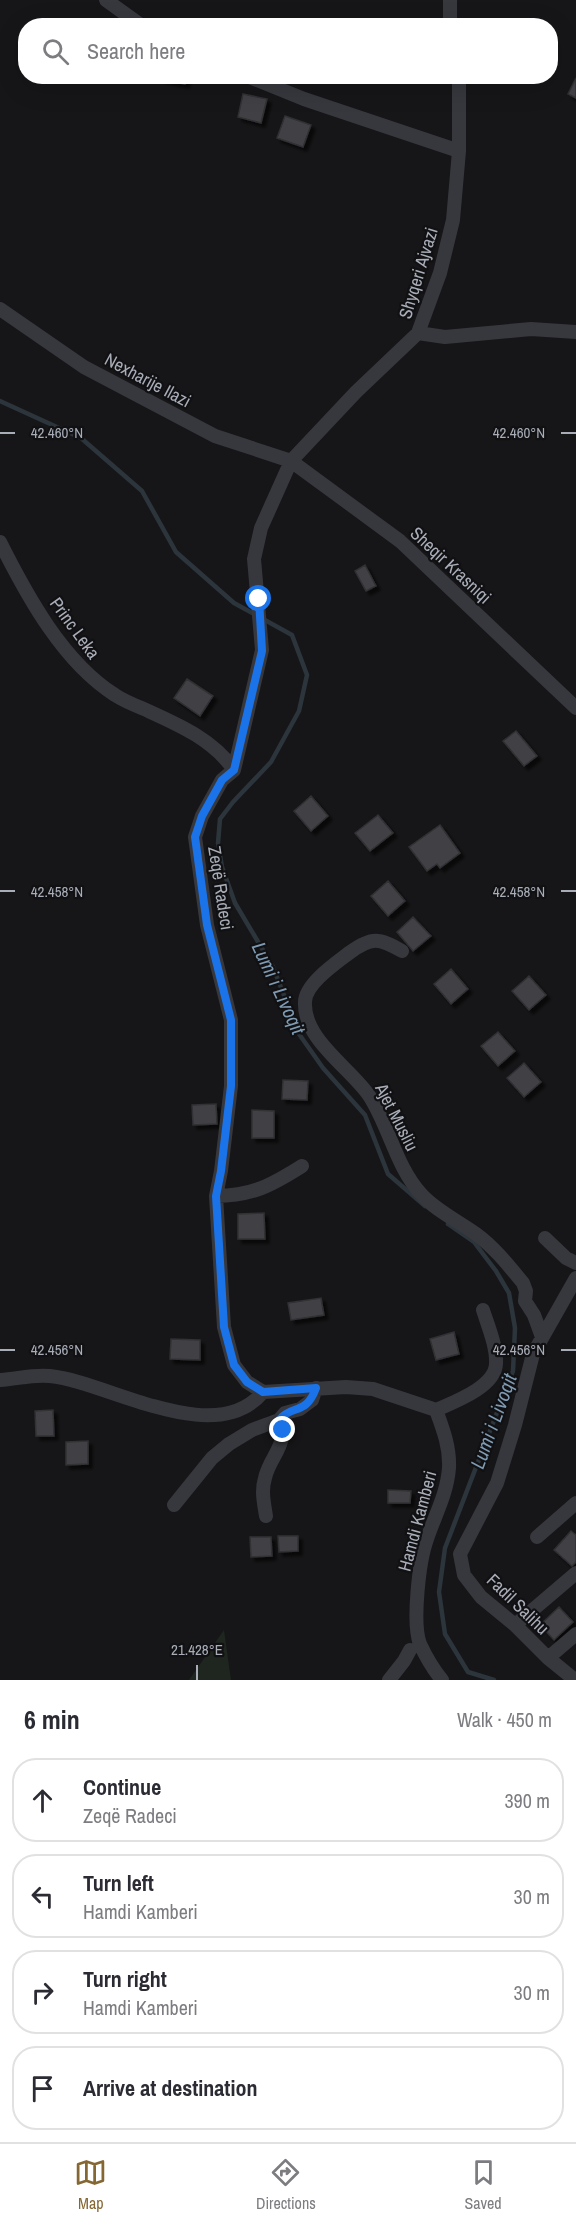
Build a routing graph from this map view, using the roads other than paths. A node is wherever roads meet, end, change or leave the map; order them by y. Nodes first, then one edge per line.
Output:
1 (106, 0) edge
2 (450, 0) edge
3 (131, 18) edge
4 (450, 18) edge
5 (267, 84) edge
6 (459, 84) edge
7 (459, 151) junction
8 (0, 309) edge
9 (576, 332) edge
10 (418, 333) junction
11 (291, 461) junction
12 (0, 542) edge
13 (576, 708) edge
14 (234, 770) junction
15 (402, 951) dead end
16 (302, 1166) dead end
17 (216, 1196) junction
18 (545, 1238) dead end
19 (576, 1263) edge
20 (576, 1278) edge
21 (483, 1310) dead end
22 (542, 1337) junction
23 (0, 1380) edge
24 (316, 1388) junction
25 (263, 1392) junction
26 (436, 1410) junction
27 (279, 1420) junction
28 (576, 1503) edge
29 (174, 1505) dead end
30 (266, 1516) dead end
31 (537, 1537) dead end
32 (576, 1573) edge
33 (515, 1625) junction
34 (576, 1634) edge
35 (415, 1646) junction
36 (396, 1654) dead end
37 (548, 1658) junction
38 (389, 1680) edge
39 (442, 1680) edge
40 (575, 1680) edge

1 - 3 street
2 - 4 street
5 - 7 street
6 - 7 street, Shyqeri Ajvazi
7 - 10 street, Shyqeri Ajvazi
8 - 11 street, Nexharije Ilazi
9 - 10 street
10 - 11 street, Shyqeri Ajvazi
11 - 13 street, Sheqir Krasniqi
11 - 14 street, Zeqë Radeci
12 - 14 street, Princ Leka
14 - 17 street, Zeqë Radeci
15 - 22 street, Ajet Musliu
16 - 17 street
17 - 25 street, Zeqë Radeci
18 - 19 street
20 - 22 street, Fadil Salihu
21 - 26 street
22 - 33 street, Fadil Salihu
23 - 25 street
24 - 25 street
24 - 26 street
24 - 27 street
26 - 35 street, Hamdi Kamberi
27 - 29 street
27 - 30 street
28 - 31 street
32 - 33 street
33 - 37 street, Fadil Salihu
34 - 37 street
35 - 36 street
35 - 38 street
35 - 39 street, Hamdi Kamberi
37 - 40 street, Fadil Salihu

